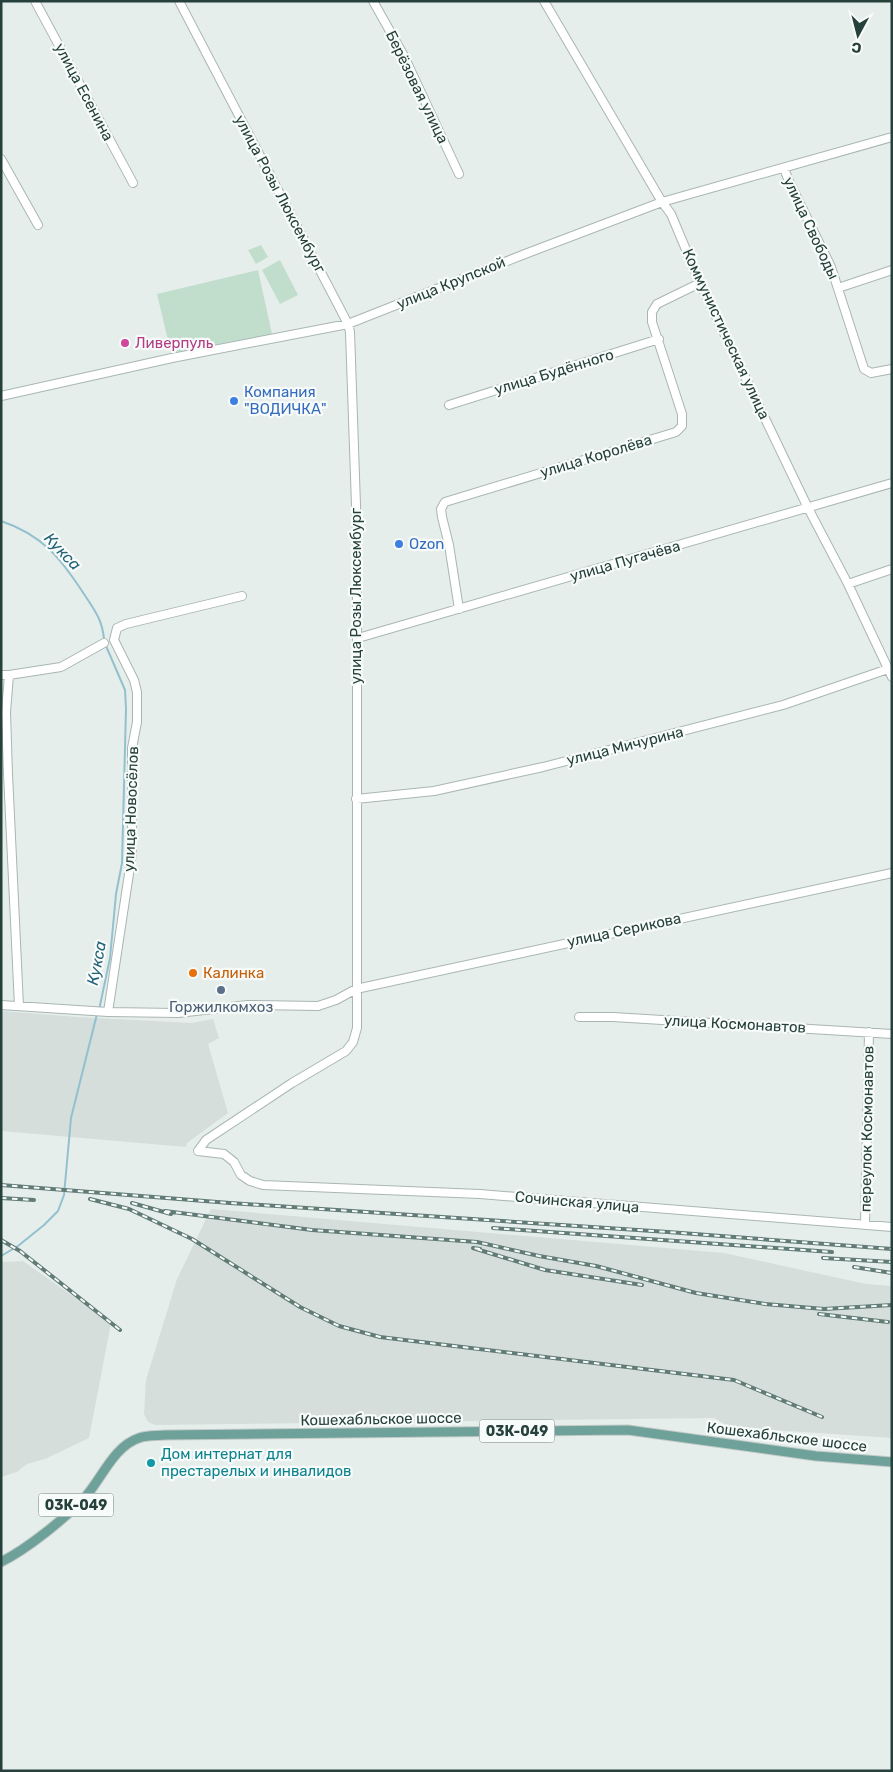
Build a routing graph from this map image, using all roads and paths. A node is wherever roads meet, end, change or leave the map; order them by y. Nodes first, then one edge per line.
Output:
1 (35, 1) edge
2 (179, 1) edge
3 (373, 1) edge
4 (544, 1) edge
5 (892, 138) edge
6 (1, 159) edge
7 (784, 168) junction
8 (459, 174) dead end
9 (133, 183) dead end
10 (662, 202) junction
11 (38, 226) dead end
12 (892, 270) edge
13 (700, 283) junction
14 (838, 288) junction
15 (348, 324) junction
16 (658, 340) junction
17 (892, 369) edge
18 (2, 393) edge
19 (449, 405) dead end
20 (892, 482) edge
21 (808, 508) junction
22 (892, 569) edge
23 (848, 584) junction
24 (242, 596) dead end
25 (460, 609) junction
26 (358, 638) junction
27 (104, 643) dead end
28 (890, 673) edge
29 (5, 675) edge
30 (356, 799) junction
31 (892, 872) edge
32 (356, 989) junction
33 (1, 1005) edge
34 (19, 1006) junction
35 (102, 1012) junction
36 (579, 1017) dead end
37 (869, 1032) junction
38 (892, 1034) edge
39 (262, 1185) joint
40 (865, 1225) junction
41 (892, 1227) edge
42 (892, 1462) edge
43 (1, 1562) edge

1 - 9 street, улица Есенина
2 - 15 street, улица Розы Люксембург
3 - 8 street, Берёзовая улица
4 - 10 street, Коммунистическая улица
5 - 7 street, улица Крупской
6 - 11 street
7 - 10 street, улица Крупской
7 - 14 street, улица Свободы
10 - 13 street, Коммунистическая улица
10 - 15 street, улица Крупской
12 - 14 street, улица Свободы
13 - 16 street, улица Королёва
13 - 21 street, Коммунистическая улица
14 - 17 street, улица Свободы
15 - 18 street, улица Крупской
15 - 26 street, улица Розы Люксембург
16 - 19 street, улица Будённого
16 - 25 street, улица Королёва
20 - 21 street, улица Пугачёва
21 - 23 street, Коммунистическая улица
21 - 25 street, улица Пугачёва
22 - 23 street
23 - 28 street, Коммунистическая улица
24 - 35 street, улица Новосёлов
25 - 26 street, улица Пугачёва
26 - 30 street, улица Розы Люксембург
27 - 29 street
28 - 30 street, улица Мичурина
29 - 34 street
30 - 32 street, улица Розы Люксембург
31 - 32 street, улица Серикова
32 - 35 street, улица Серикова
32 - 39 street, улица Розы Люксембург
33 - 34 street, улица Серикова
34 - 35 street, улица Серикова
36 - 37 street, улица Космонавтов
37 - 38 street, улица Космонавтов
37 - 40 street, переулок Космонавтов
39 - 40 street, Сочинская улица
40 - 41 street, Сочинская улица
42 - 43 main road, Кошехабльское шоссе / 03К-049

